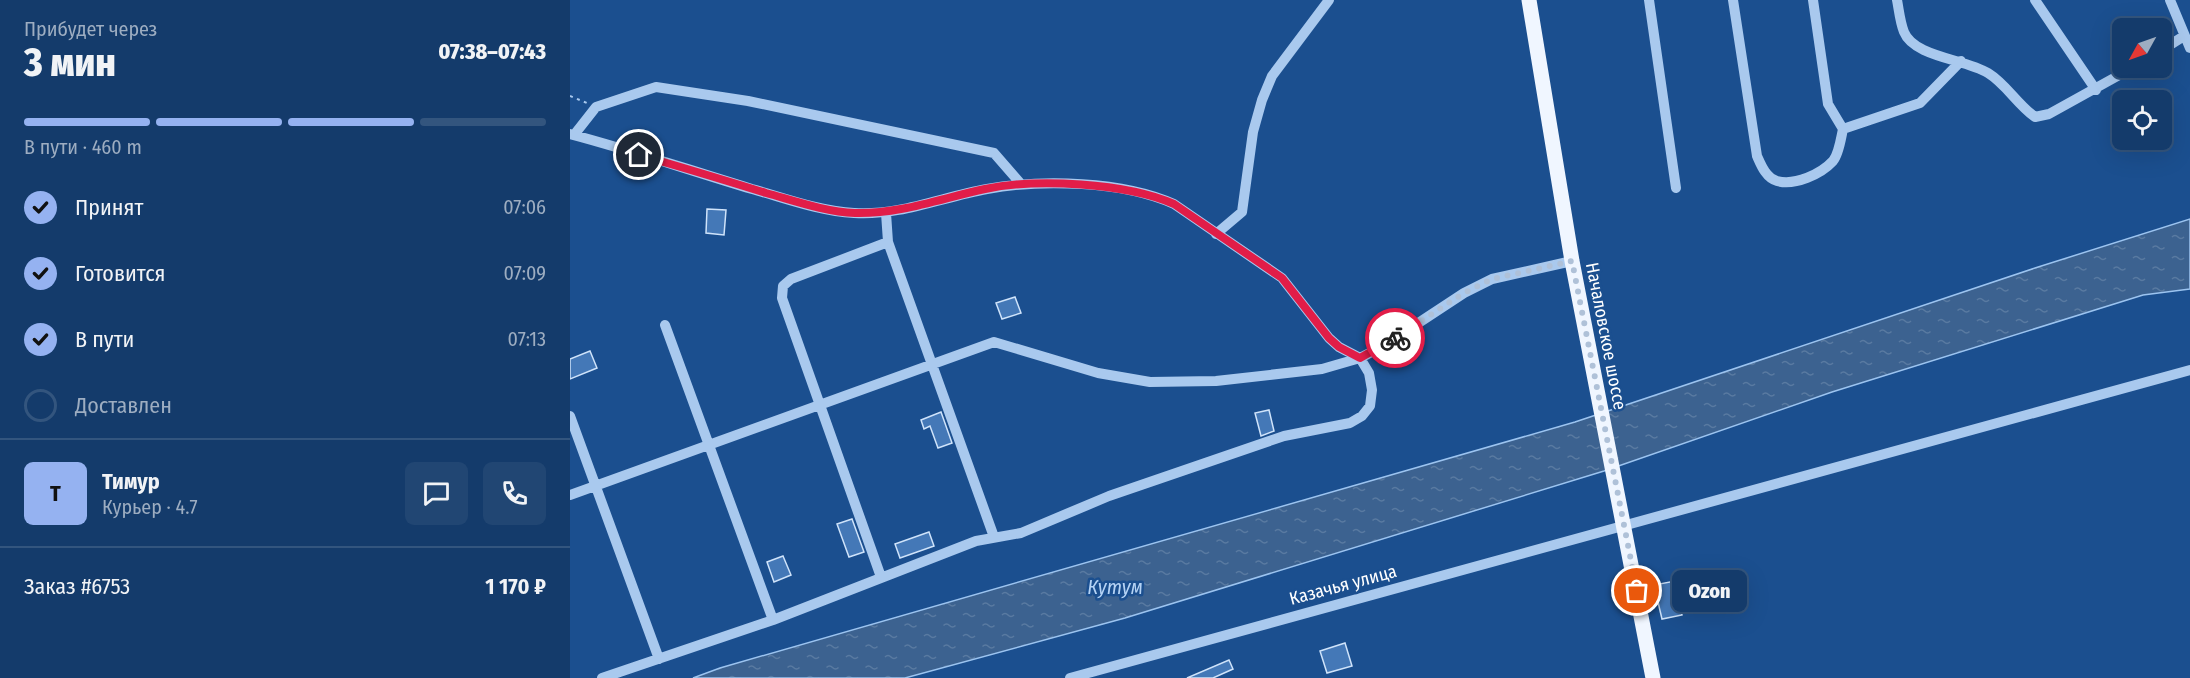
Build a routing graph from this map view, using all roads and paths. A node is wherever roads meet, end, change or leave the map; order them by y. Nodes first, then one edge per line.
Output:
1 (1329, 0) edge
2 (1529, 0) edge
3 (1649, 0) edge
4 (1733, 0) edge
5 (1813, 0) edge
6 (1897, 0) edge
7 (2035, 0) edge
8 (2170, 0) edge
9 (2184, 36) junction
10 (2172, 44) edge
11 (2190, 48) edge
12 (1961, 61) junction
13 (2116, 78) edge
14 (2096, 90) junction
15 (570, 96) edge
16 (596, 107) junction
17 (1843, 129) junction
18 (572, 134) edge
19 (1021, 184) junction
20 (1676, 188) dead end
21 (886, 213) junction
22 (1216, 234) junction
23 (888, 242) junction
24 (1572, 261) junction
25 (665, 325) dead end
26 (1360, 358) junction
27 (933, 363) junction
28 (2190, 370) edge
29 (819, 405) junction
30 (570, 416) edge
31 (708, 445) junction
32 (595, 486) junction
33 (570, 495) edge
34 (1625, 527) junction
35 (994, 537) junction
36 (881, 577) junction
37 (773, 621) junction
38 (659, 659) junction
39 (602, 678) edge
40 (1070, 678) edge
41 (1653, 678) edge

1 - 22 street
2 - 24 main road, Началовское шоссе
3 - 20 street
4 - 17 street
5 - 17 street
6 - 12 street
7 - 14 street
8 - 9 street
9 - 10 street
9 - 11 street
12 - 14 street
12 - 17 street
13 - 14 street
15 - 16 path
16 - 18 street
16 - 19 street
18 - 21 street
19 - 21 street
19 - 22 street
21 - 23 street
22 - 26 street
23 - 27 street
23 - 29 street
24 - 26 street
24 - 34 main road, Началовское шоссе
25 - 31 street
26 - 27 street
26 - 35 street
27 - 29 street
27 - 35 street
28 - 34 street, Казачья улица
29 - 31 street
29 - 36 street
30 - 32 street
31 - 32 street
31 - 37 street
32 - 33 street
32 - 38 street
34 - 40 street, Казачья улица
34 - 41 main road, Началовское шоссе
35 - 36 street
36 - 37 street
37 - 38 street
38 - 39 street

